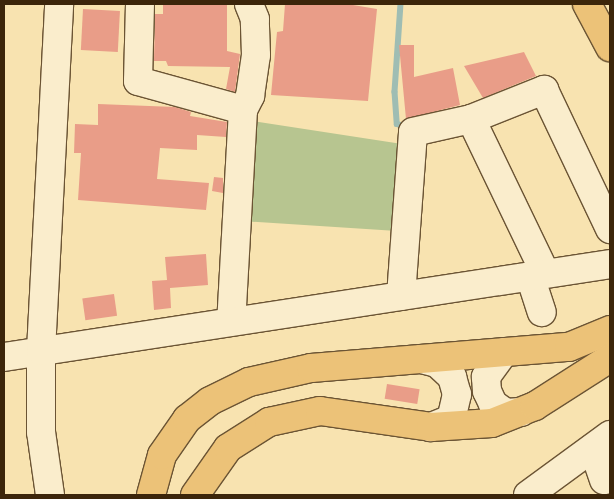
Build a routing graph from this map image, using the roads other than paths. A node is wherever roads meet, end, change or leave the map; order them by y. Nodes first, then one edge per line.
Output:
1 (59, 4) edge
2 (140, 4) edge
3 (249, 4) edge
4 (587, 4) edge
5 (610, 48) edge
6 (243, 110) junction
7 (463, 121) junction
8 (610, 229) edge
9 (610, 264) edge
10 (537, 275) junction
11 (401, 296) junction
12 (542, 312) dead end
13 (230, 322) junction
14 (610, 330) edge
15 (41, 351) junction
16 (504, 352) junction
17 (4, 357) edge
18 (610, 358) edge
19 (421, 359) junction
20 (521, 412) junction
21 (431, 427) junction
22 (601, 442) edge
23 (604, 480) dead end
24 (50, 495) edge
25 (151, 495) edge
26 (195, 495) edge
27 (528, 495) edge

1 - 15 street
2 - 6 street
3 - 6 street
4 - 5 main road
6 - 13 street
7 - 8 street
7 - 10 street
7 - 11 street
9 - 10 street
10 - 11 street
10 - 12 street
11 - 13 street
13 - 15 street
14 - 16 main road
15 - 17 street
15 - 24 street
16 - 19 main road
16 - 20 street
18 - 20 main road
19 - 21 street
19 - 25 main road
20 - 21 main road
21 - 26 main road
22 - 23 street
22 - 27 street

